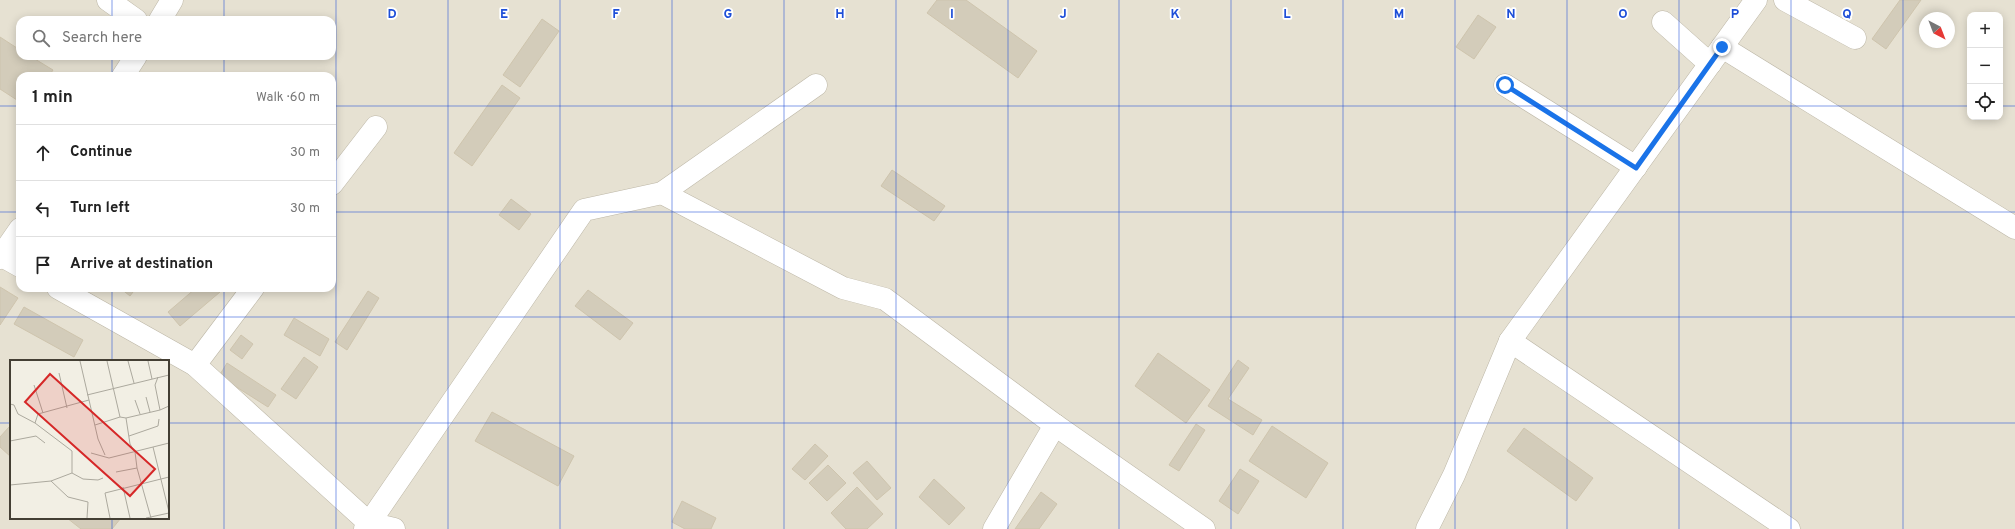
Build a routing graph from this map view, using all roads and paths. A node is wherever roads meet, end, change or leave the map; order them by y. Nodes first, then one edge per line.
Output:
1 (108, 0) edge
2 (172, 0) edge
3 (1756, 0) edge
4 (1785, 0) edge
5 (130, 16) edge
6 (162, 16) edge
7 (1663, 22) dead end
8 (1855, 38) dead end
9 (1716, 55) junction
10 (133, 60) edge
11 (126, 72) edge
12 (816, 85) dead end
13 (1505, 85) dead end
14 (376, 127) dead end
15 (1636, 168) junction
16 (336, 179) edge
17 (662, 193) junction
18 (2015, 228) edge
19 (16, 237) edge
20 (5, 259) edge
21 (65, 292) edge
22 (250, 292) edge
23 (1510, 342) junction
24 (195, 365) junction
25 (1055, 425) junction
26 (367, 526) edge
27 (394, 529) edge
28 (994, 529) edge
29 (1204, 529) edge
30 (1427, 529) edge
31 (1789, 529) edge

1 - 5 street
2 - 6 street
3 - 9 street
4 - 8 street
7 - 9 street
9 - 15 street
9 - 18 street
10 - 11 street
12 - 17 street
13 - 15 street
14 - 16 street
15 - 23 street
17 - 25 street
17 - 26 street
19 - 20 street
21 - 24 street
22 - 24 street
23 - 30 street
23 - 31 street
24 - 26 street
25 - 28 street
25 - 29 street
26 - 27 street

